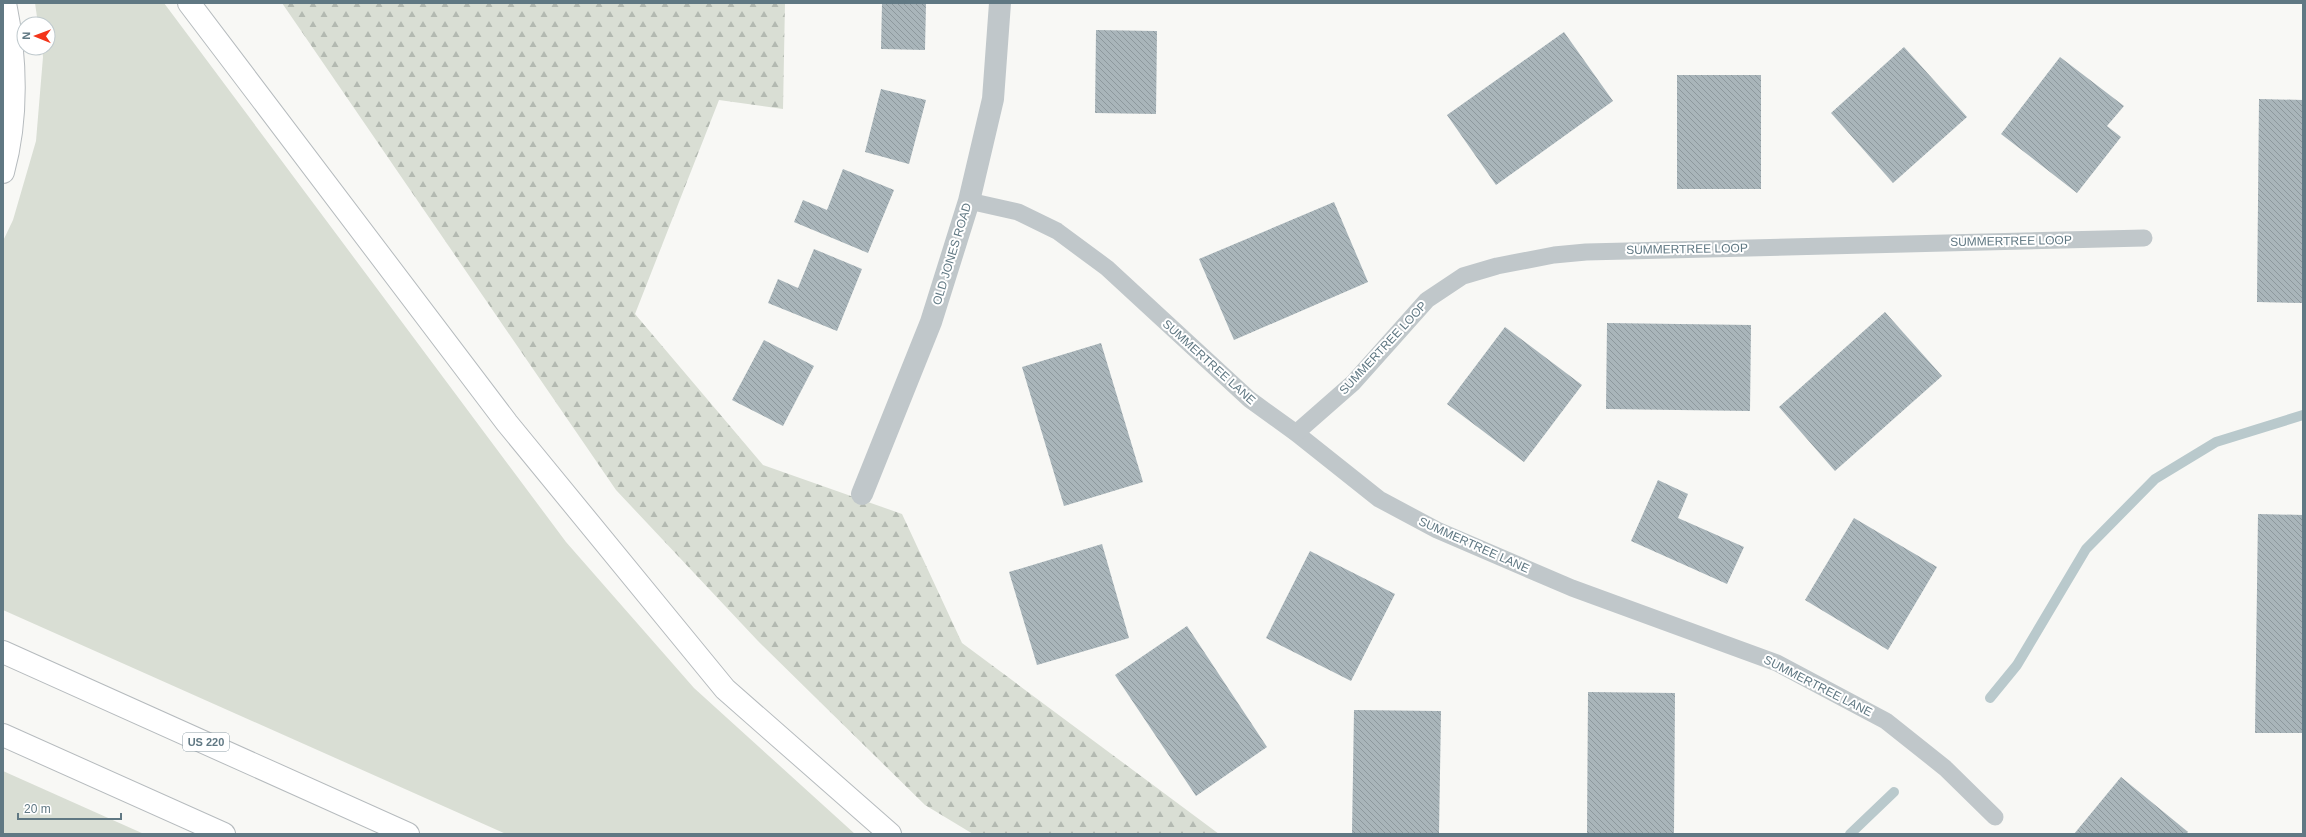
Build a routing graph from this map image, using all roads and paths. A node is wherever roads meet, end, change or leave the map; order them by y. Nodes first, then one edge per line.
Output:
1 (5, 3) edge
2 (189, 3) edge
3 (1000, 3) edge
4 (3, 172) edge
5 (969, 201) junction
6 (2144, 238) dead end
7 (1296, 433) junction
8 (862, 494) dead end
9 (3, 652) edge
10 (3, 735) edge
11 (1995, 817) dead end
12 (224, 834) edge
13 (408, 834) edge
14 (890, 834) edge

1 - 4 highway
2 - 14 highway
3 - 5 street, OLD JONES ROAD
5 - 7 lane, SUMMERTREE LANE
5 - 8 street, OLD JONES ROAD
6 - 7 lane, SUMMERTREE LOOP
7 - 11 lane, SUMMERTREE LANE
9 - 13 highway, US 220
10 - 12 highway

